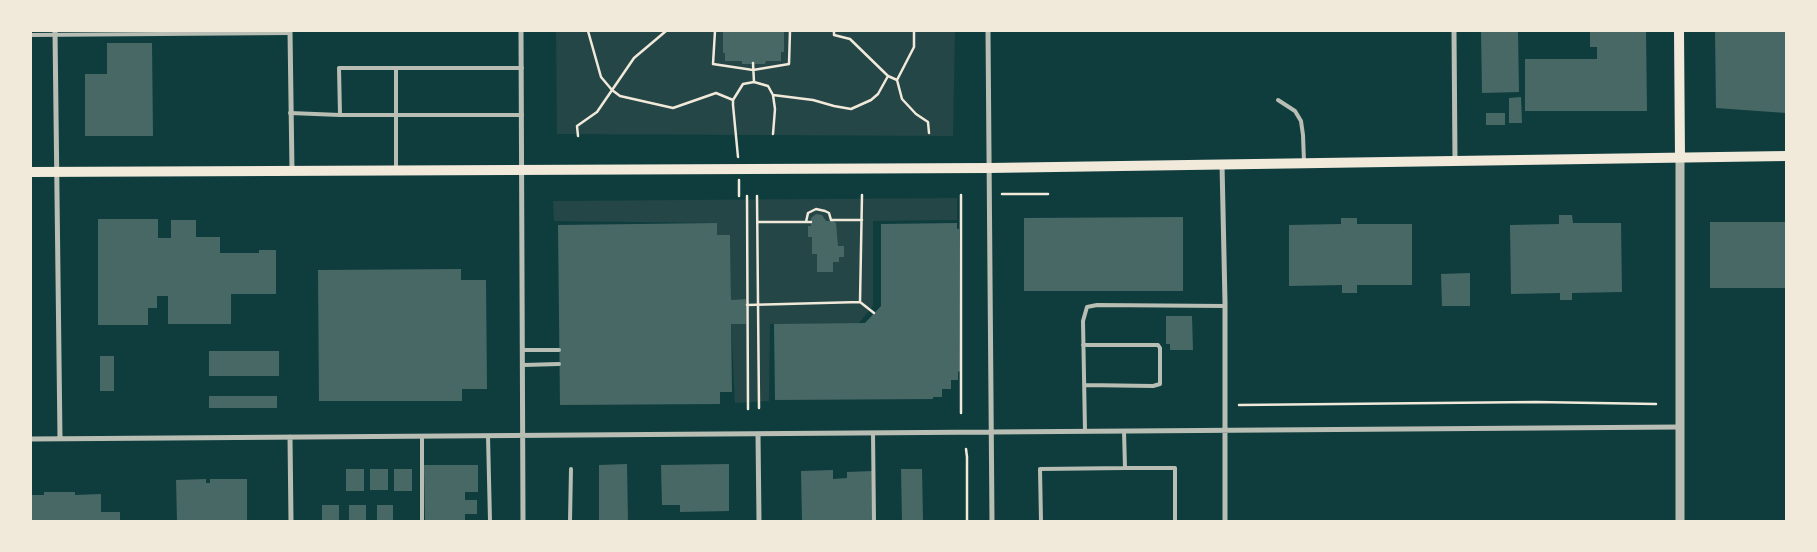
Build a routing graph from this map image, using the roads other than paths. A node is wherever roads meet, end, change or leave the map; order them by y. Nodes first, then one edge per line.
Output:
1 (521, 31) edge
2 (988, 31) edge
3 (1454, 31) edge
4 (1678, 31) edge
5 (290, 32) edge
6 (55, 33) edge
7 (31, 35) edge
8 (396, 68) junction
9 (522, 68) junction
10 (1278, 100) dead end
11 (290, 113) junction
12 (340, 115) junction
13 (396, 115) junction
14 (522, 115) junction
15 (1786, 156) edge
16 (1680, 157) junction
17 (1455, 160) junction
18 (1304, 162) junction
19 (1222, 164) junction
20 (989, 168) junction
21 (58, 171) junction
22 (292, 171) junction
23 (396, 171) junction
24 (523, 171) junction
25 (31, 172) edge
26 (1225, 306) junction
27 (1083, 345) junction
28 (524, 350) junction
29 (560, 350) dead end
30 (560, 364) dead end
31 (524, 365) junction
32 (1085, 386) junction
33 (1680, 427) junction
34 (1225, 430) junction
35 (1086, 431) junction
36 (1124, 431) junction
37 (990, 432) junction
38 (873, 433) junction
39 (758, 434) junction
40 (422, 436) junction
41 (488, 436) junction
42 (523, 436) junction
43 (290, 437) junction
44 (31, 439) edge
45 (60, 439) junction
46 (1125, 468) junction
47 (571, 469) dead end
48 (291, 521) edge
49 (422, 521) edge
50 (490, 521) edge
51 (523, 521) edge
52 (570, 521) edge
53 (759, 521) edge
54 (874, 521) edge
55 (992, 521) edge
56 (1041, 521) edge
57 (1175, 521) edge
58 (1226, 521) edge
59 (1680, 521) edge

1 - 9 street
2 - 20 street
3 - 17 street
4 - 16 main road
5 - 6 lane
5 - 11 street
6 - 7 lane
6 - 21 street
8 - 9 lane
8 - 12 lane
8 - 13 lane
9 - 14 street
10 - 18 lane
11 - 12 lane
11 - 22 street
12 - 13 lane
13 - 14 lane
13 - 23 lane
14 - 24 street
15 - 16 main road
16 - 17 main road
16 - 33 street
17 - 18 main road
18 - 19 main road
19 - 20 main road
19 - 26 street
20 - 24 main road
20 - 37 street
21 - 22 main road
21 - 25 main road
21 - 45 street
22 - 23 main road
23 - 24 main road
24 - 28 street
26 - 27 lane
26 - 34 street
27 - 32 lane
27 - 32 lane
28 - 29 lane
28 - 31 street
30 - 31 lane
31 - 42 street
32 - 35 lane
33 - 34 street
33 - 59 street
34 - 36 street
34 - 58 street
35 - 36 street
35 - 37 street
36 - 46 lane
37 - 38 street
37 - 55 street
38 - 39 street
38 - 54 lane
39 - 42 street
39 - 53 street
40 - 41 street
40 - 43 street
40 - 49 lane
41 - 42 street
41 - 50 lane
42 - 51 street
43 - 45 street
43 - 48 street
44 - 45 street
46 - 56 lane
46 - 57 lane
47 - 52 lane

